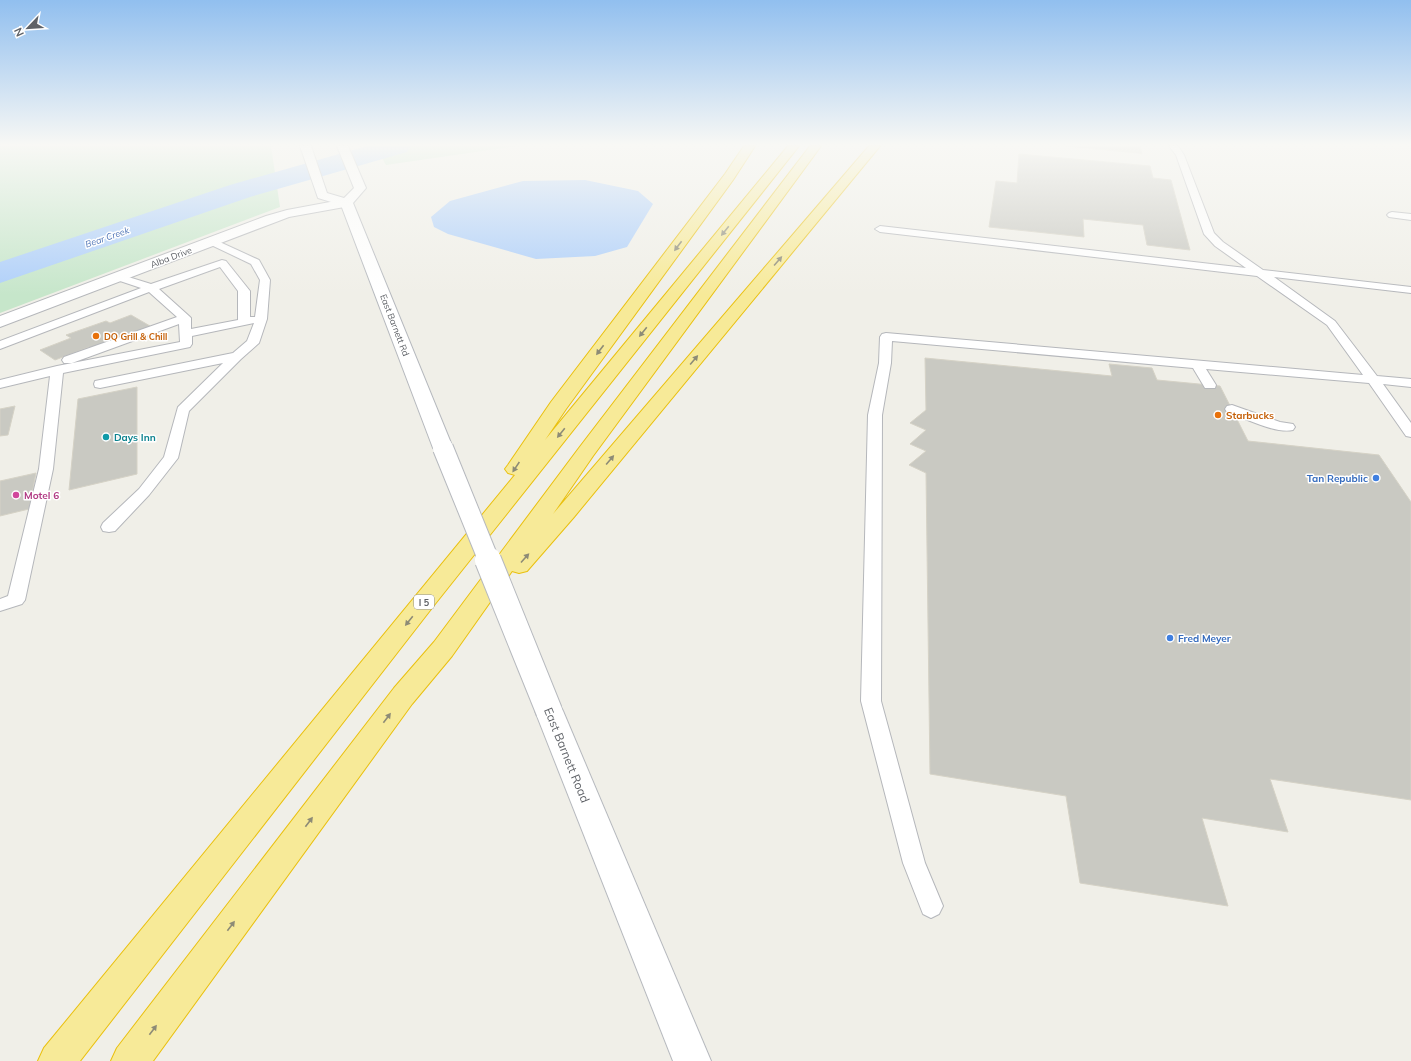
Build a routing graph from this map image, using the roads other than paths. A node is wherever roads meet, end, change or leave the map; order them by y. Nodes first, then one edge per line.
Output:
1 (324, 196) edge
2 (353, 196) edge
3 (715, 196) edge
4 (754, 196) edge
5 (779, 196) edge
6 (833, 196) edge
7 (1195, 196) edge
8 (346, 203) junction
9 (1392, 215) dead end
10 (1411, 217) edge
11 (880, 229) dead end
12 (211, 241) junction
13 (1261, 273) junction
14 (118, 277) junction
15 (151, 288) junction
16 (1411, 290) edge
17 (185, 318) junction
18 (261, 319) junction
19 (0, 322) edge
20 (244, 322) junction
21 (186, 334) junction
22 (0, 345) edge
23 (237, 356) junction
24 (1197, 364) junction
25 (57, 370) junction
26 (1374, 380) junction
27 (1411, 383) edge
28 (0, 384) edge
29 (100, 384) dead end
30 (1210, 385) dead end
31 (1232, 409) dead end
32 (1288, 427) dead end
33 (1411, 433) edge
34 (443, 448) joint
35 (109, 527) dead end
36 (427, 598) junction
37 (0, 605) edge
38 (443, 649) junction
39 (932, 906) dead end
40 (57, 1061) edge
41 (130, 1061) edge
42 (692, 1061) edge

1 - 8 main road
2 - 8 main road
3 -> 36 highway
4 -> 36 highway, I 5
5 - 38 highway
38 -> 6 highway
7 - 13 lane
8 - 12 main road, Alba Drive
8 - 34 main road, East Barnett Rd
9 - 10 lane
11 - 13 lane
12 - 14 main road, Alba Drive
12 - 18 lane
13 - 16 lane
13 - 26 lane
14 - 15 lane
14 - 19 main road, Alba Drive
15 - 17 lane
15 - 20 lane
15 - 22 lane
17 - 21 lane
17 - 25 lane
18 - 20 lane
18 - 23 lane
20 - 21 lane
21 - 25 lane
23 - 29 lane
23 - 35 lane
24 - 26 lane
24 - 30 lane
24 - 39 lane
25 - 28 lane
25 - 37 lane
26 - 27 lane
26 - 33 lane
31 - 32 lane
34 - 42 main road, East Barnett Road, bridge
36 -> 40 highway, I 5
41 -> 38 highway

